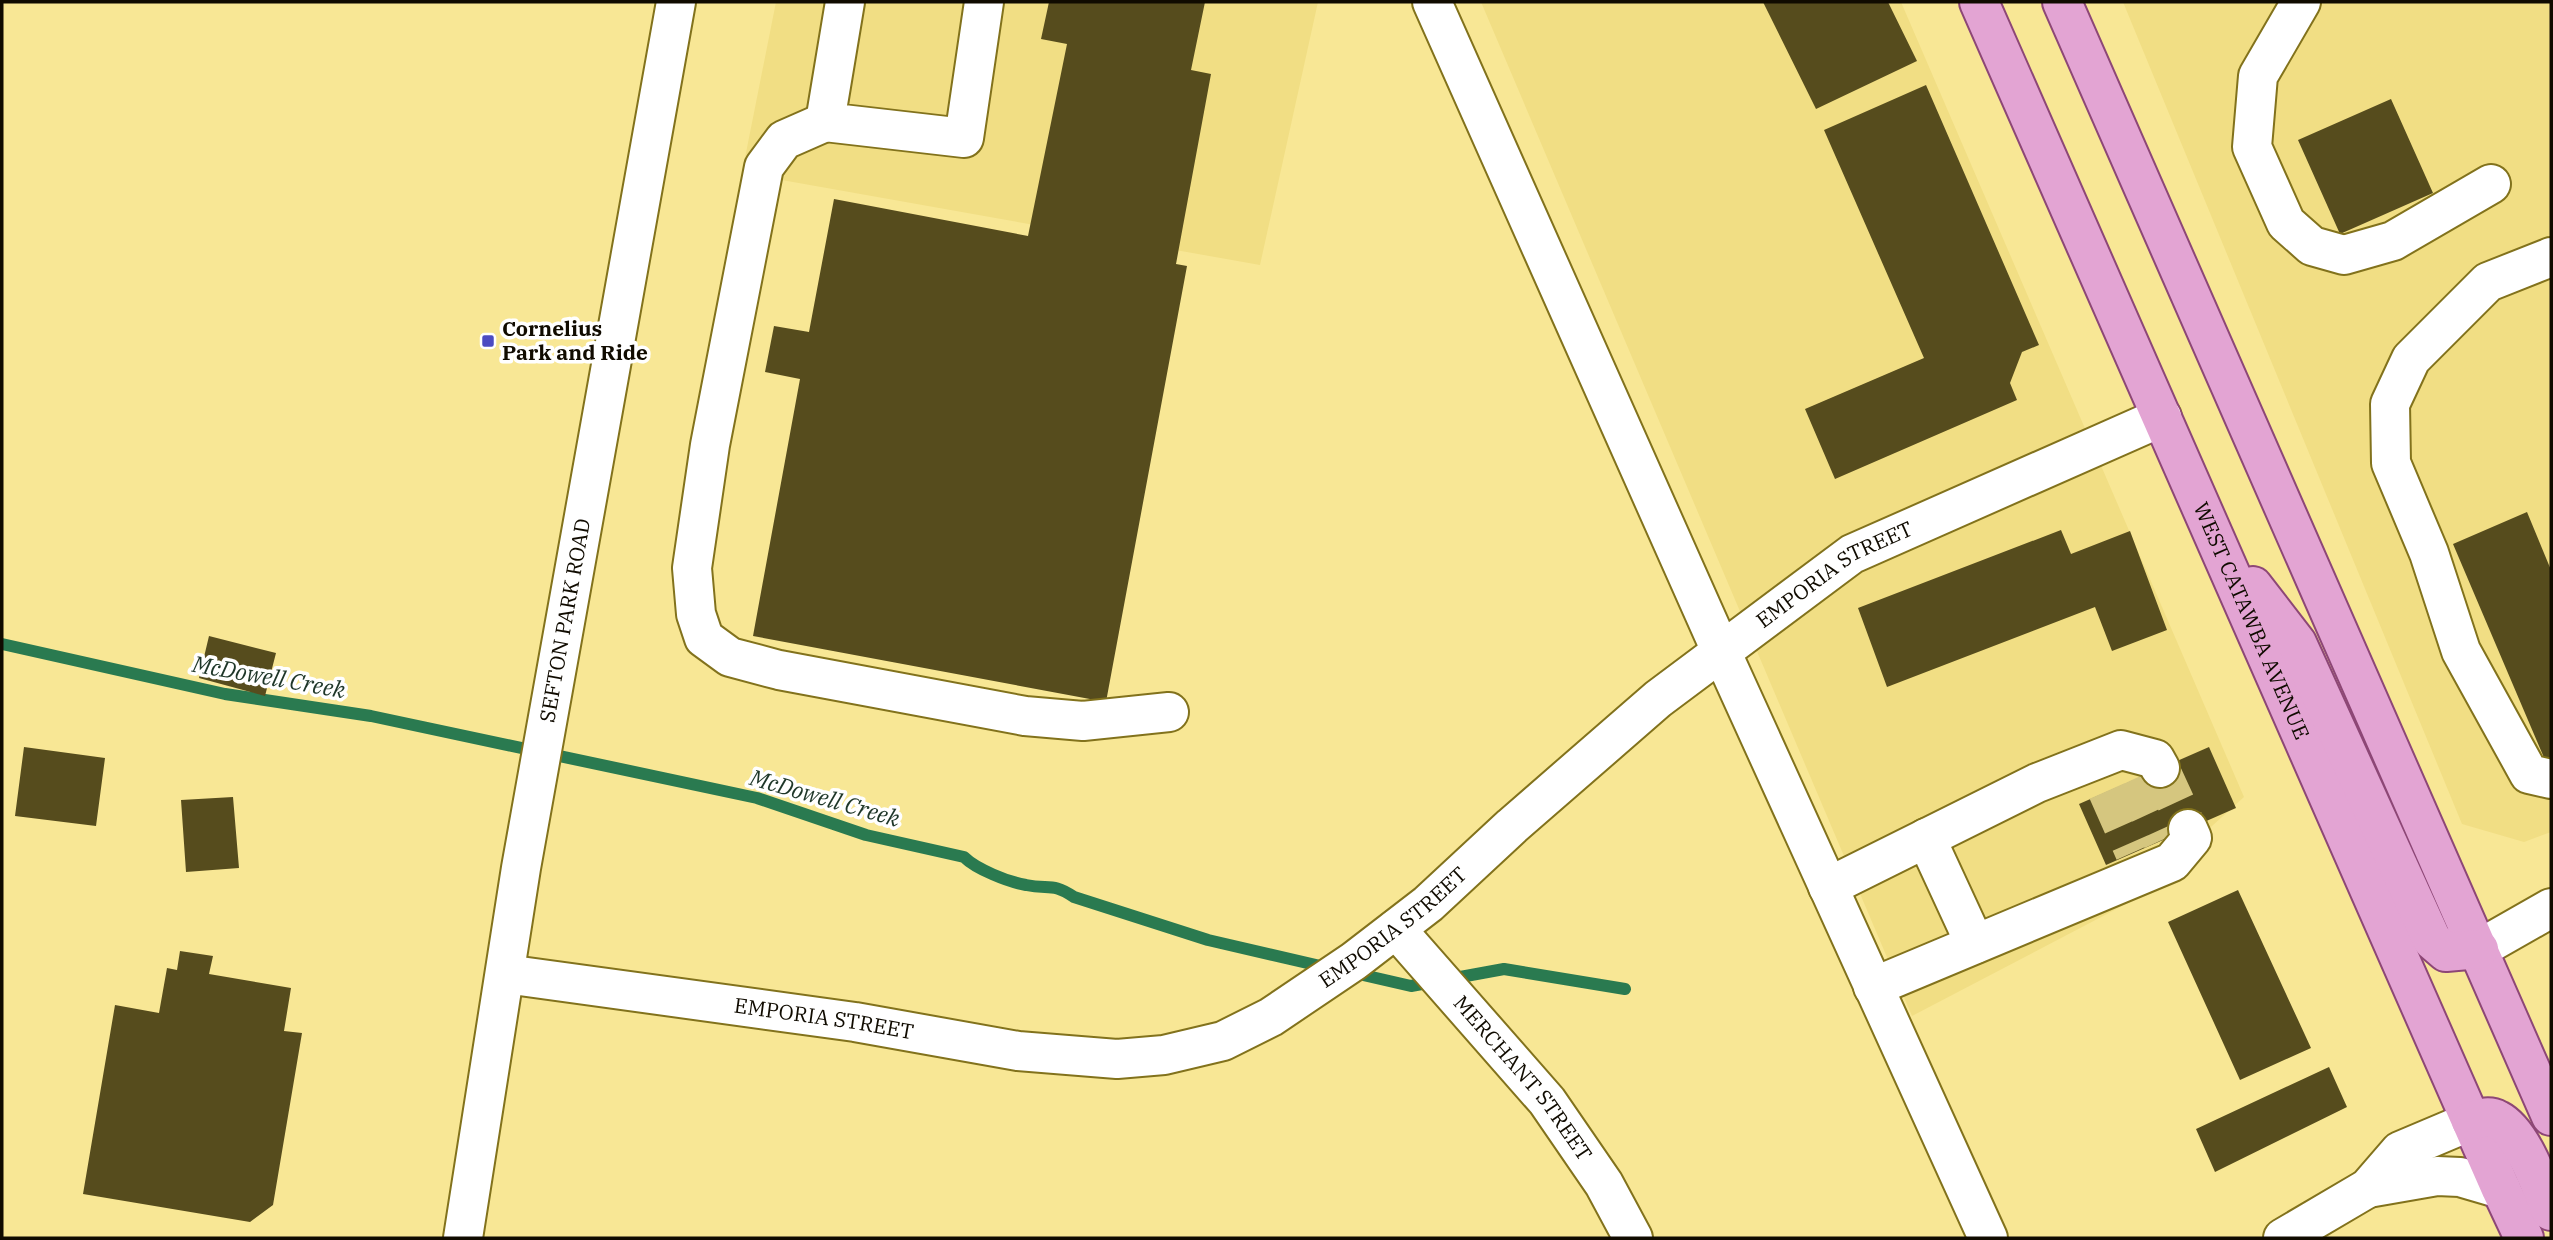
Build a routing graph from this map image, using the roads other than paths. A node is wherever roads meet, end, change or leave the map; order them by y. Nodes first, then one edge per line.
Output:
1 (676, 2) edge
2 (845, 2) edge
3 (984, 2) edge
4 (1432, 2) edge
5 (1979, 2) edge
6 (2062, 2) edge
7 (2301, 2) edge
8 (825, 122) junction
9 (2491, 184) dead end
10 (2551, 257) edge
11 (2162, 417) junction
12 (2215, 537) junction
13 (1721, 651) junction
14 (1169, 712) dead end
15 (2131, 772) dead end
16 (2551, 779) edge
17 (1926, 838) junction
18 (2164, 846) dead end
19 (1828, 887) junction
20 (2551, 908) edge
21 (1396, 929) junction
22 (1975, 944) junction
23 (2479, 949) junction
24 (505, 974) junction
25 (1873, 986) junction
26 (2551, 1116) edge
27 (2471, 1121) junction
28 (2368, 1188) junction
29 (2501, 1189) junction
30 (2551, 1211) edge
31 (463, 1238) edge
32 (1633, 1238) edge
33 (1988, 1238) edge
34 (2283, 1238) edge
35 (2524, 1238) edge

1 - 24 street, SEFTON PARK ROAD
2 - 8 street
3 - 8 street
4 - 13 street
5 - 11 main road, WEST CATAWBA AVENUE
6 - 23 main road
7 - 9 street
8 - 14 street
10 - 16 street
11 - 12 main road, WEST CATAWBA AVENUE
11 - 13 street, EMPORIA STREET
12 - 23 main road
12 - 27 main road, WEST CATAWBA AVENUE
13 - 19 street
13 - 21 street, EMPORIA STREET
15 - 17 street
17 - 19 street
17 - 22 street
18 - 22 street
19 - 25 street
20 - 23 street
21 - 24 street, EMPORIA STREET
21 - 32 street, MERCHANT STREET
22 - 25 street
23 - 26 main road
24 - 31 street, SEFTON PARK ROAD
25 - 33 street
27 - 28 street
27 - 29 main road, WEST CATAWBA AVENUE
27 - 30 main road
28 - 29 street
28 - 34 street
29 - 35 main road, WEST CATAWBA AVENUE

